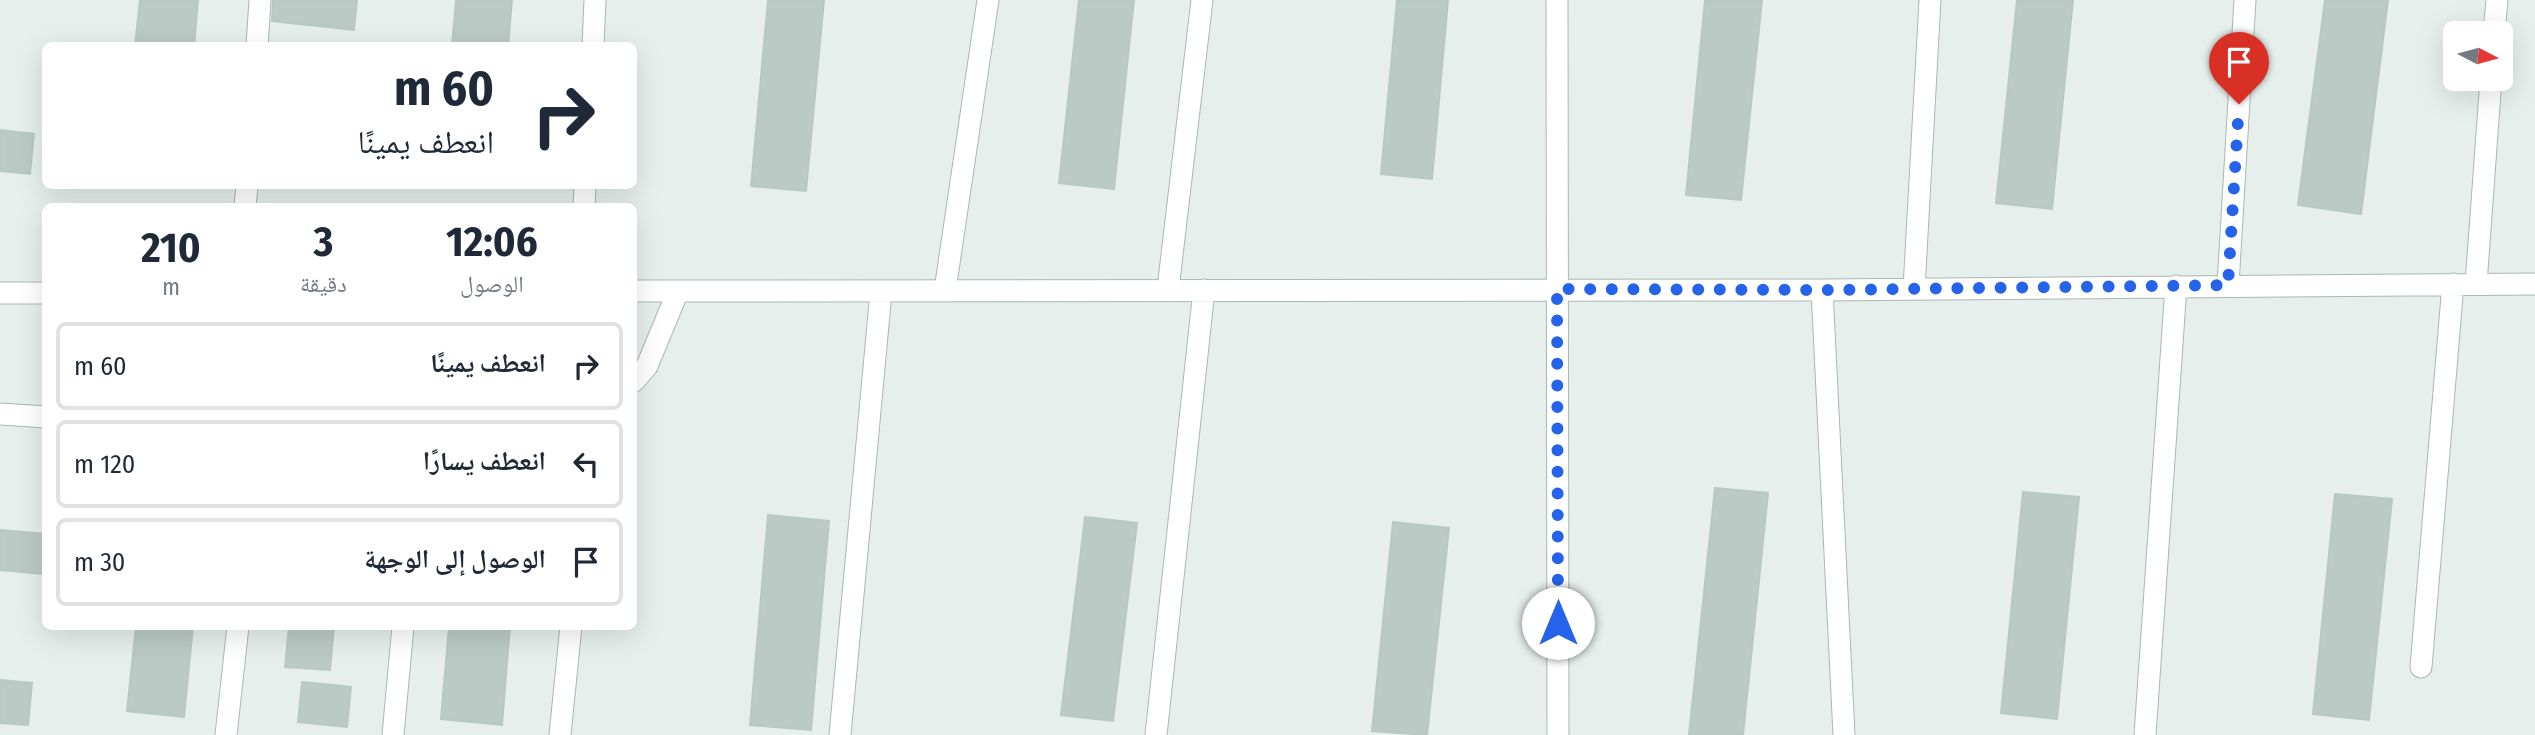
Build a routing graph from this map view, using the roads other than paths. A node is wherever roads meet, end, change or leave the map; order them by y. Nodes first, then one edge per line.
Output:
1 (260, 0) edge
2 (596, 0) edge
3 (988, 0) edge
4 (1202, 0) edge
5 (1557, 0) edge
6 (1930, 0) edge
7 (2245, 0) edge
8 (2497, 0) edge
9 (2495, 21) edge
10 (257, 42) edge
11 (593, 42) edge
12 (2490, 91) edge
13 (2453, 284) junction
14 (2476, 284) junction
15 (2535, 284) edge
16 (2228, 285) junction
17 (2176, 286) junction
18 (1168, 289) junction
19 (1557, 289) junction
20 (1914, 289) junction
21 (945, 290) junction
22 (1204, 290) junction
23 (1822, 290) junction
24 (637, 291) edge
25 (678, 291) junction
26 (881, 292) junction
27 (0, 293) edge
28 (42, 293) edge
29 (637, 378) edge
30 (0, 414) edge
31 (42, 417) edge
32 (238, 630) edge
33 (403, 630) edge
34 (571, 630) edge
35 (2421, 667) dead end
36 (226, 735) edge
37 (393, 735) edge
38 (560, 735) edge
39 (840, 735) edge
40 (1156, 735) edge
41 (1558, 735) edge
42 (1844, 735) edge
43 (2146, 735) edge

1 - 10 street
2 - 11 street
3 - 21 street
4 - 18 street
5 - 19 street
6 - 20 street
7 - 16 street
8 - 9 street
12 - 14 street
13 - 14 street
13 - 16 street
13 - 35 street
14 - 15 street
16 - 17 street
17 - 20 street
17 - 43 street
18 - 21 street
18 - 22 street
19 - 22 street
19 - 23 street
19 - 41 street
20 - 23 street
21 - 26 street
22 - 40 street
23 - 42 street
24 - 25 street
25 - 26 street
25 - 29 street
26 - 39 street
27 - 28 street
30 - 31 street
32 - 36 street
33 - 37 street
34 - 38 street

